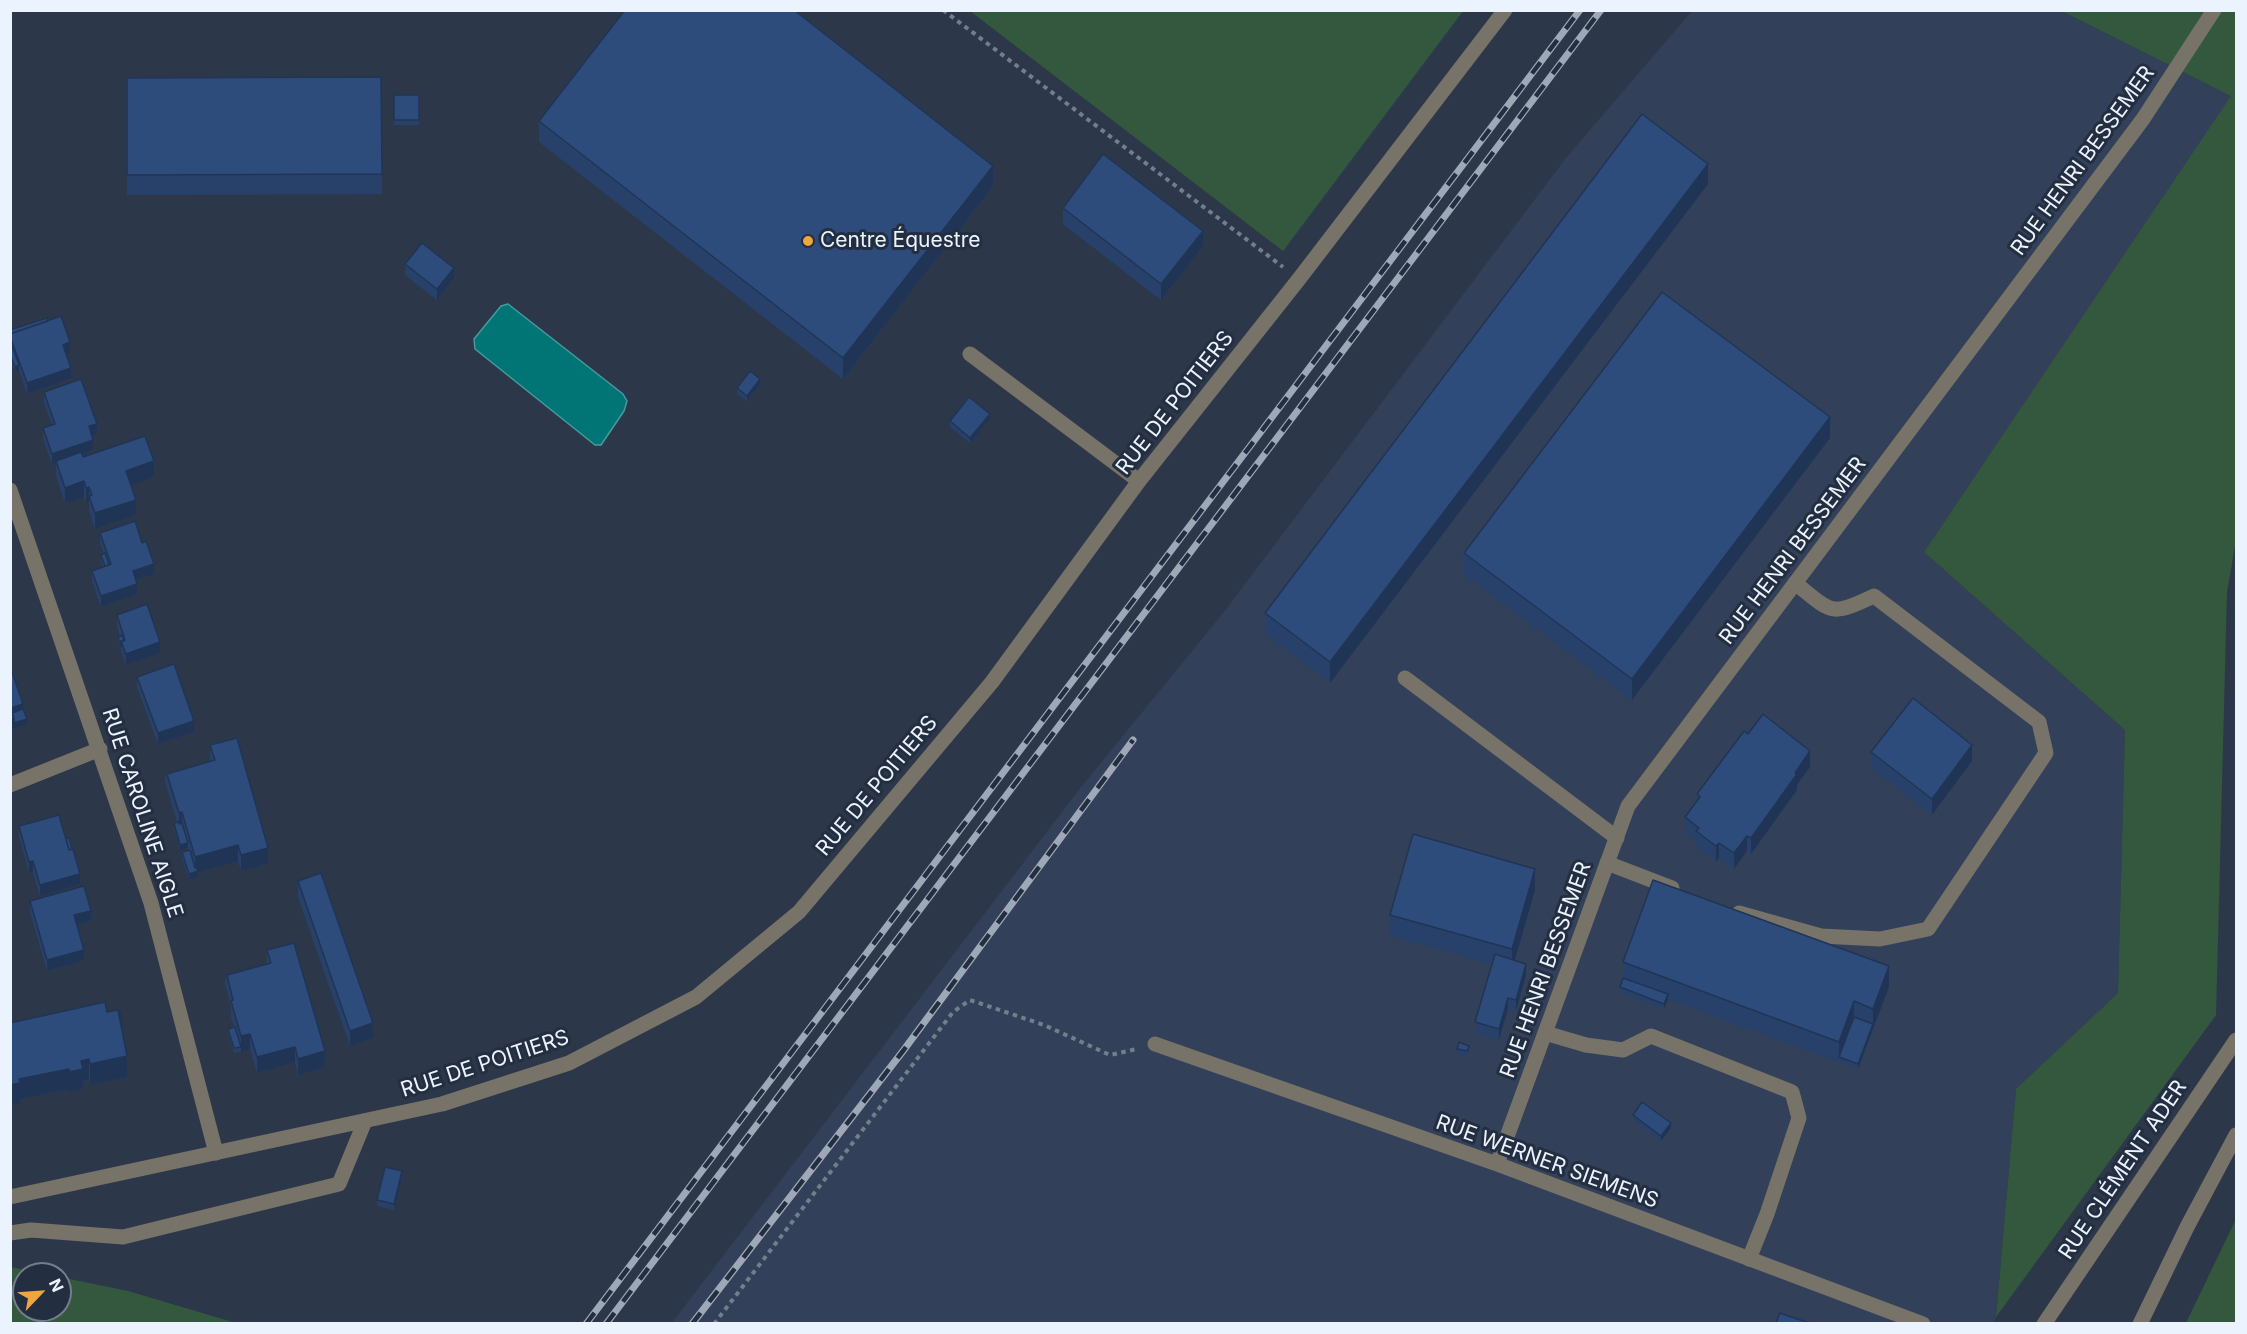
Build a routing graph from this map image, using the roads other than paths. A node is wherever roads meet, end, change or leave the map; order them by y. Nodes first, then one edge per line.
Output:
1 (1505, 10) edge
2 (2214, 10) edge
3 (970, 354) dead end
4 (1139, 481) junction
5 (10, 490) edge
6 (1795, 583) junction
7 (1405, 678) dead end
8 (100, 749) junction
9 (10, 785) edge
10 (1617, 838) junction
11 (1607, 863) junction
12 (1682, 892) edge
13 (1725, 909) edge
14 (1545, 1033) junction
15 (2236, 1040) edge
16 (1155, 1044) road end
17 (364, 1121) junction
18 (2236, 1135) edge
19 (216, 1153) junction
20 (1497, 1164) junction
21 (10, 1197) edge
22 (10, 1233) edge
23 (1749, 1259) junction
24 (1923, 1323) edge
25 (2044, 1323) edge
26 (2140, 1323) edge

1 - 4 street, RUE DE POITIERS
2 - 6 street, RUE HENRI BESSEMER
3 - 4 street
4 - 17 street, RUE DE POITIERS
5 - 8 street, RUE CAROLINE AIGLE
6 - 10 street, RUE HENRI BESSEMER
6 - 13 street
7 - 10 street
8 - 9 street
8 - 19 street, RUE CAROLINE AIGLE
10 - 11 street, RUE HENRI BESSEMER
11 - 12 street
11 - 14 street, RUE HENRI BESSEMER
14 - 20 street, RUE HENRI BESSEMER
14 - 23 street
15 - 25 street, RUE CLÉMENT ADER
16 - 20 street, RUE WERNER SIEMENS
17 - 19 street, RUE DE POITIERS
17 - 22 street
18 - 26 street
19 - 21 street, RUE DE POITIERS
20 - 23 street, RUE WERNER SIEMENS
23 - 24 street, RUE WERNER SIEMENS

